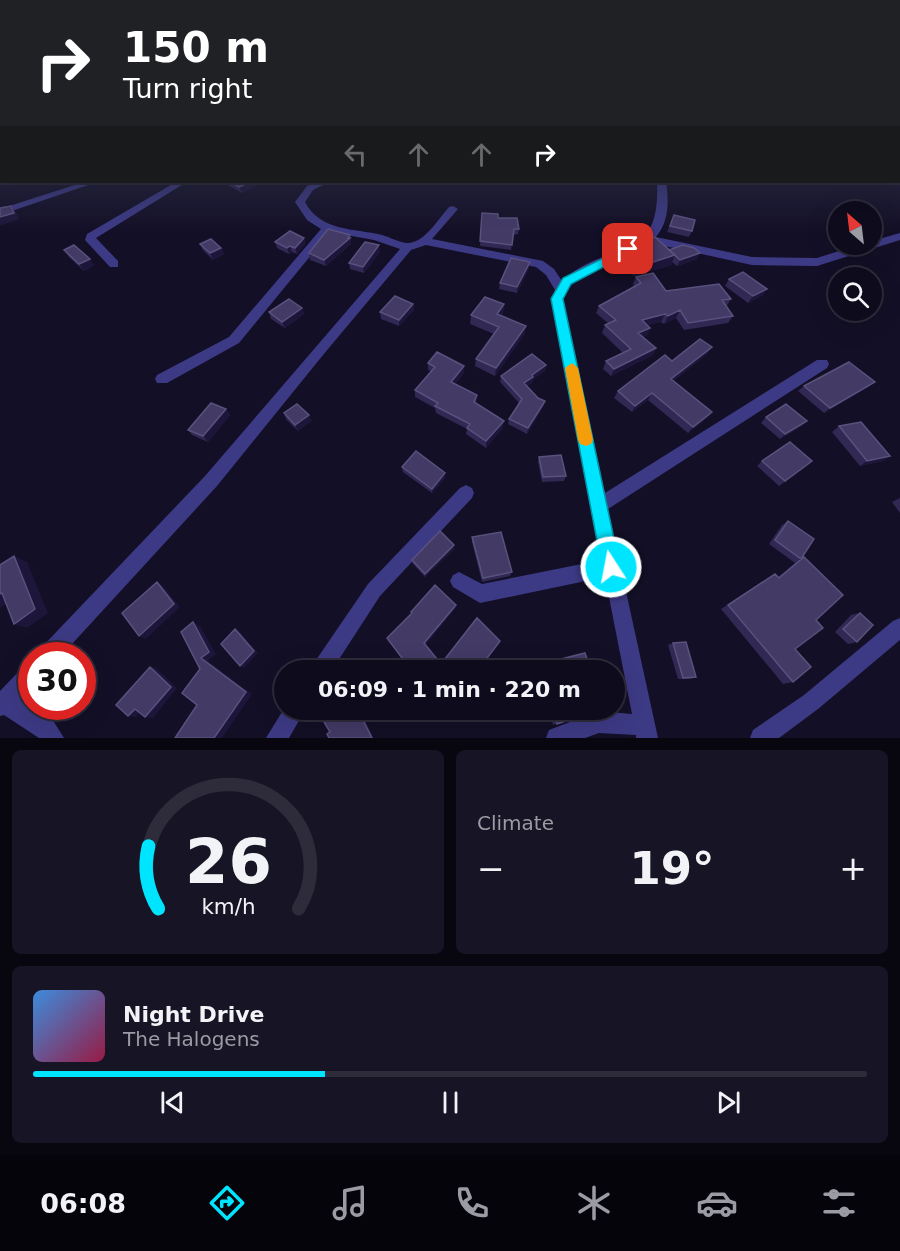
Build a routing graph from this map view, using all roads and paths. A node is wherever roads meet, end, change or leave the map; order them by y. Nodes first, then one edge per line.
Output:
1 (89, 183) edge
2 (180, 183) edge
3 (301, 183) edge
4 (322, 183) edge
5 (661, 183) edge
6 (310, 188) junction
7 (453, 209) dead end
8 (0, 212) edge
9 (327, 229) junction
10 (900, 236) edge
11 (647, 239) junction
12 (425, 241) junction
13 (407, 248) junction
14 (114, 264) dead end
15 (561, 289) junction
16 (822, 363) dead end
17 (162, 379) dead end
18 (466, 493) dead end
19 (599, 506) junction
20 (611, 567) junction
21 (459, 581) dead end
22 (900, 628) edge
23 (60, 642) edge
24 (328, 660) edge
25 (18, 687) edge
26 (2, 704) edge
27 (289, 720) edge
28 (645, 731) edge
29 (53, 738) edge
30 (277, 738) edge
31 (557, 738) edge
32 (761, 738) edge

1 - 8 street
2 - 14 street
3 - 6 street
4 - 6 street
5 - 11 street
6 - 9 street
7 - 12 street
9 - 13 street
9 - 17 street
10 - 11 street
11 - 15 street
12 - 13 street
12 - 15 street
13 - 23 street
15 - 19 street
16 - 19 street
18 - 24 street
19 - 20 street
20 - 21 street
20 - 28 street
22 - 32 street
25 - 26 street
26 - 29 street
27 - 30 street
28 - 31 street

